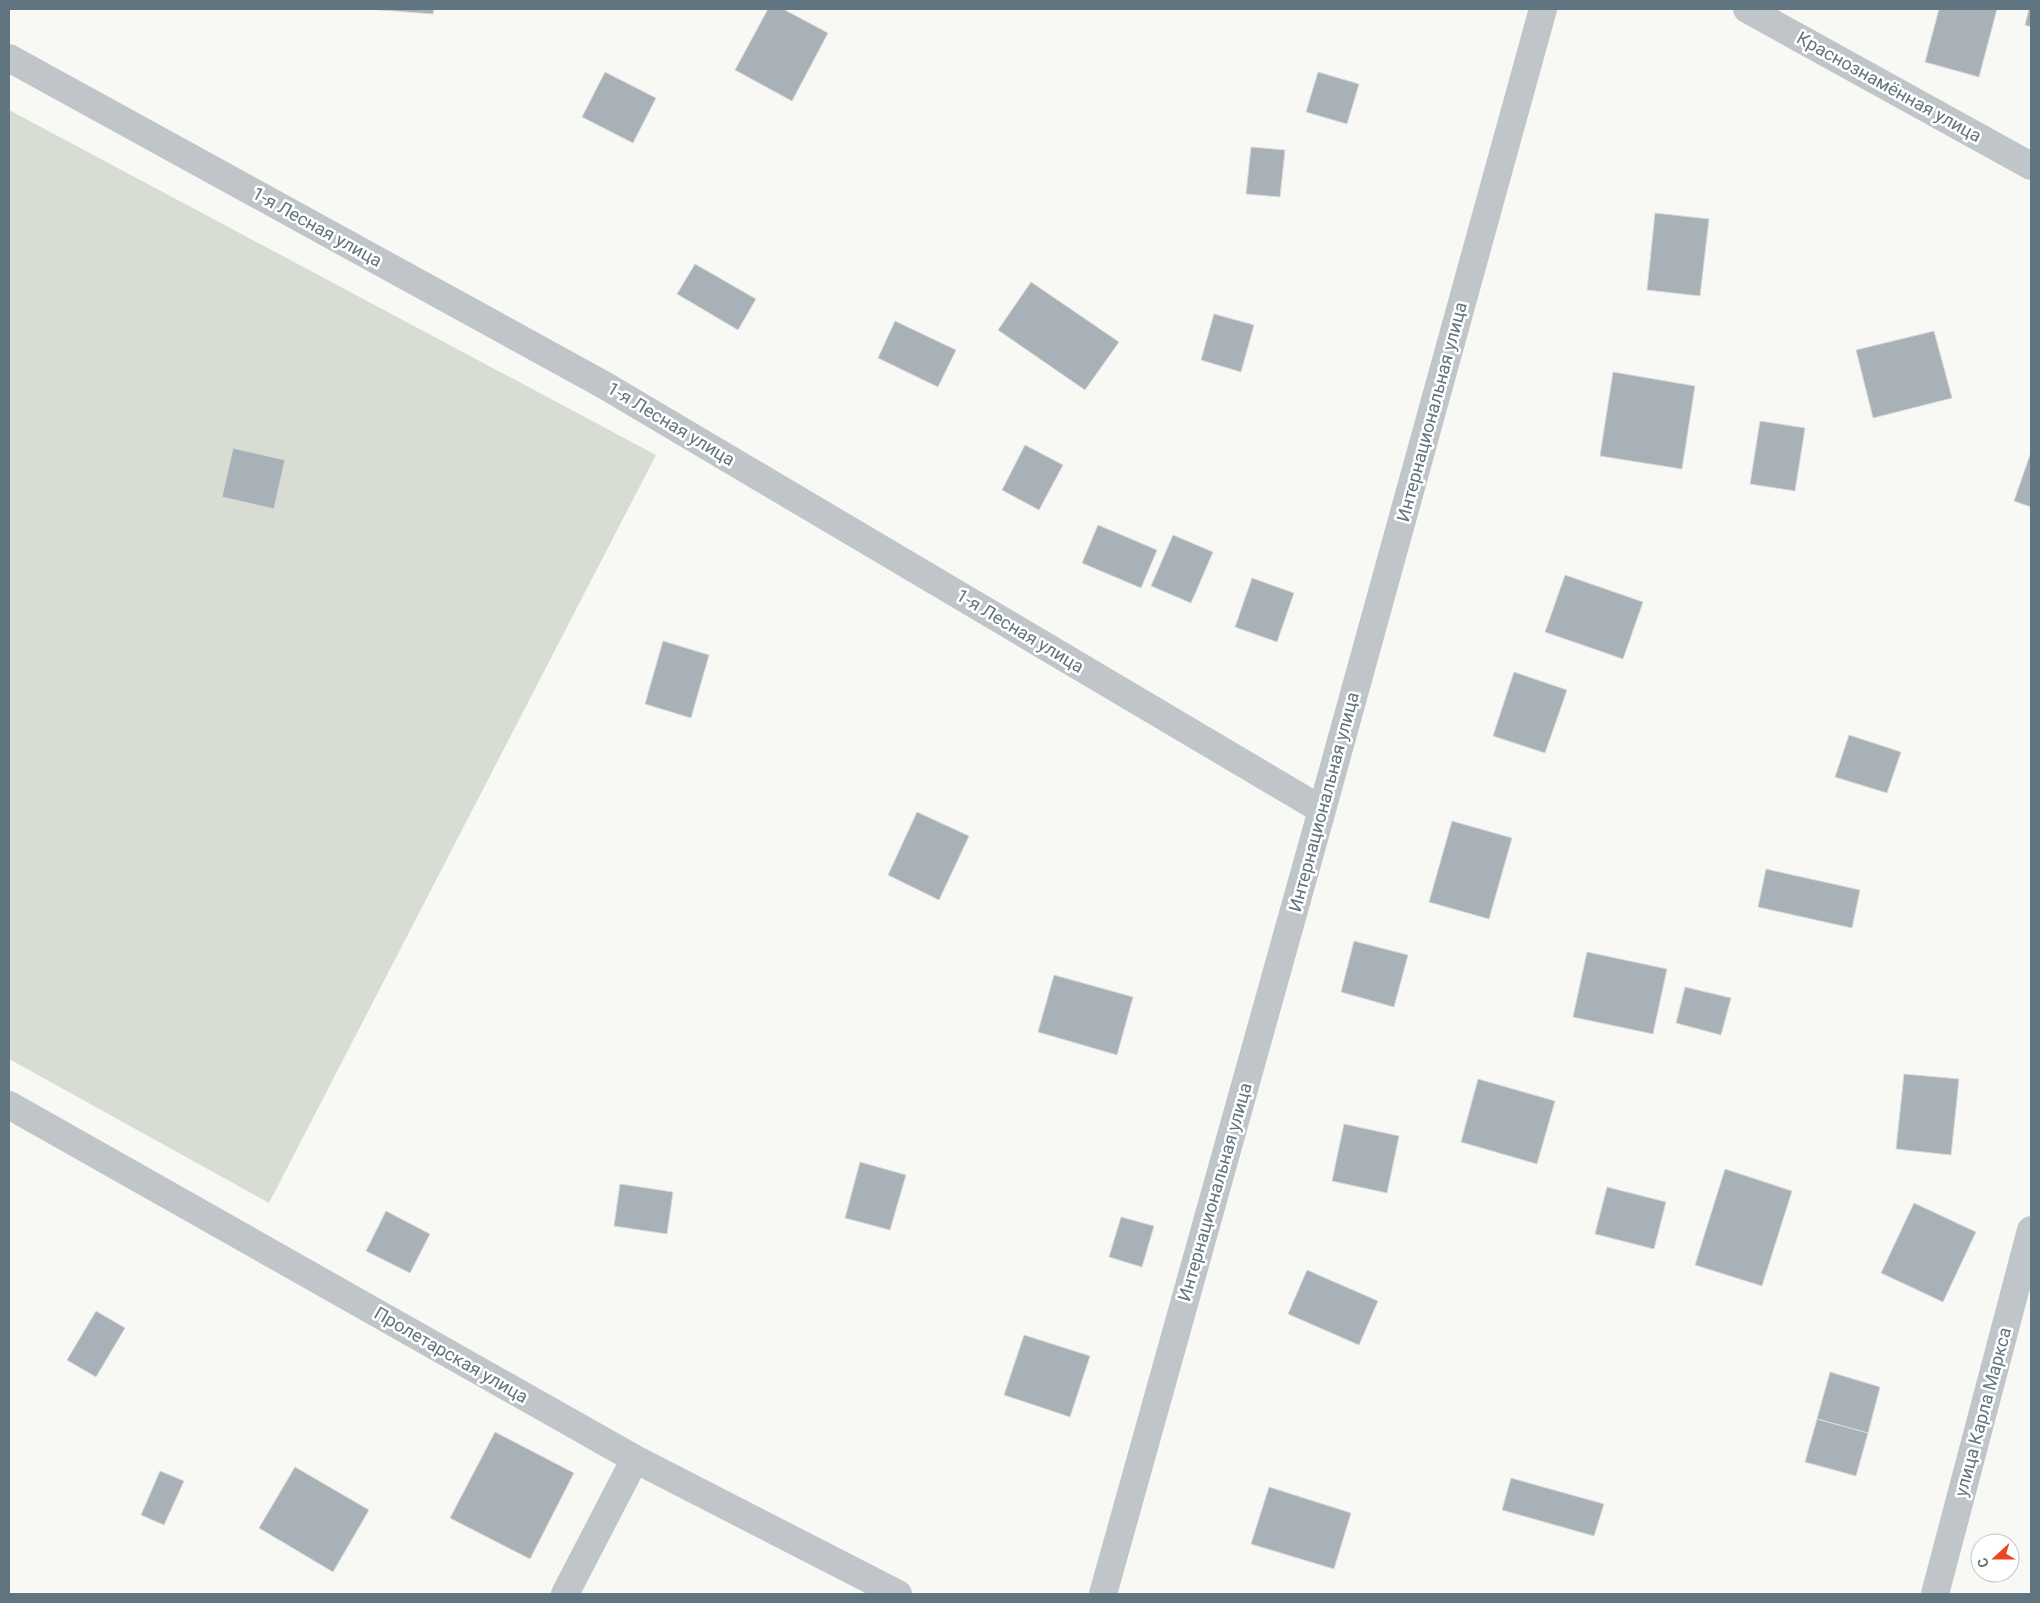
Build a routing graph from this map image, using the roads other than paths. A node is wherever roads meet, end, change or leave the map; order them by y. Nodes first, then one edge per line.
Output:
1 (1543, 9) edge
2 (1748, 9) edge
3 (9, 58) edge
4 (2031, 166) edge
5 (1322, 810) junction
6 (9, 1105) edge
7 (2031, 1230) edge
8 (635, 1459) junction
9 (565, 1594) edge
10 (898, 1594) edge
11 (1103, 1594) edge
12 (1935, 1594) edge

1 - 5 street, Интернациональная улица
2 - 4 street, Краснознамённая улица
3 - 5 street, 1-я Лесная улица
5 - 11 street, Интернациональная улица
6 - 8 street, Пролетарская улица
7 - 12 street, улица Карла Маркса
8 - 9 street
8 - 10 street, Пролетарская улица

